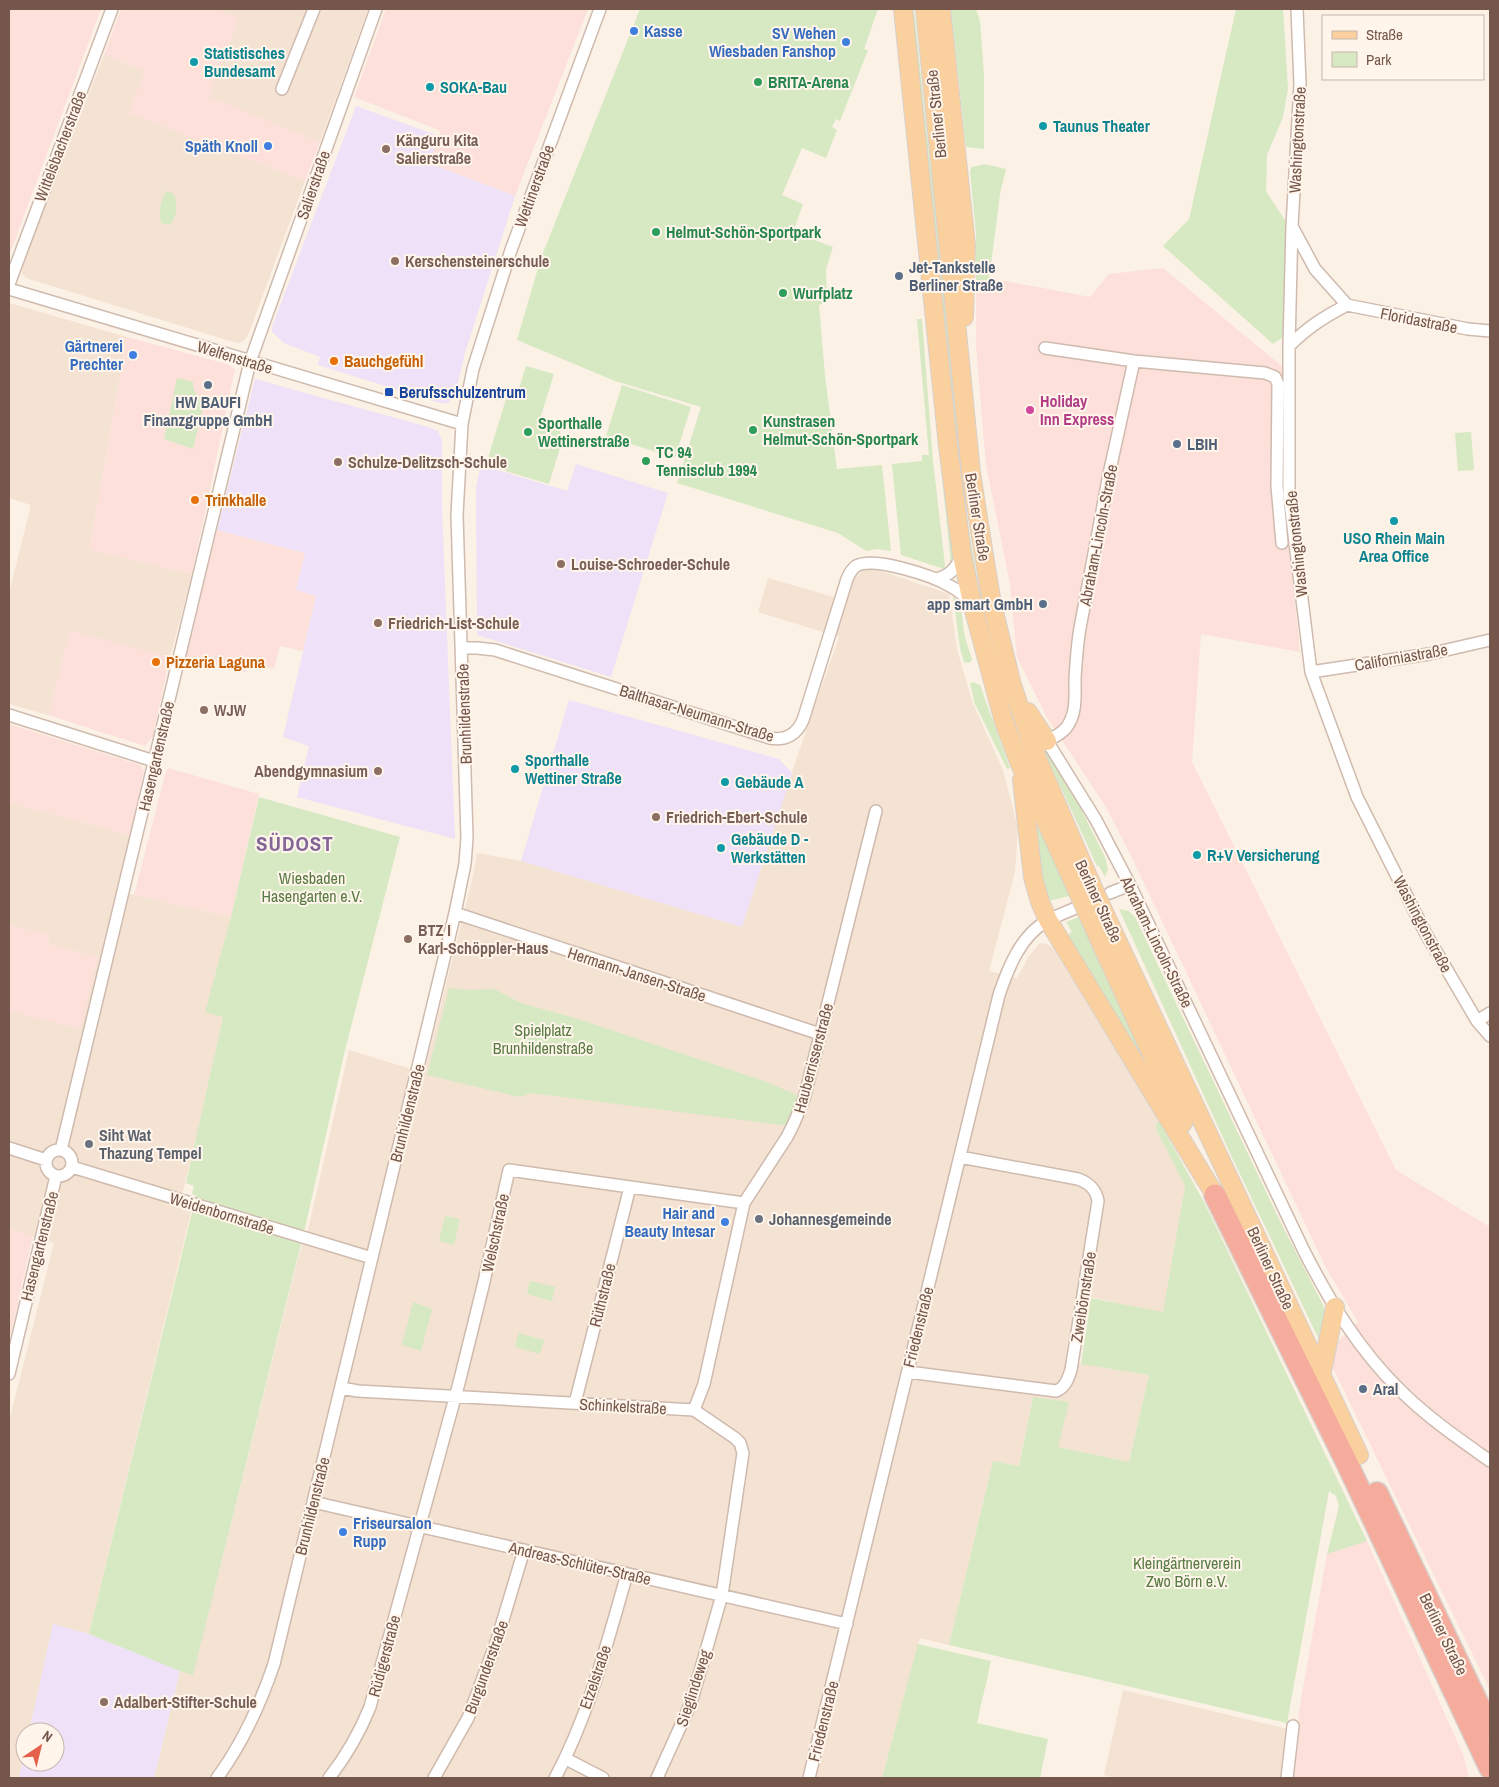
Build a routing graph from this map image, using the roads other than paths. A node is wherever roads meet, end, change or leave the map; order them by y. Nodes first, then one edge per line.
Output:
1 (112, 9) edge
2 (314, 9) edge
3 (376, 9) edge
4 (600, 9) edge
5 (903, 9) edge
6 (925, 9) edge
7 (941, 9) edge
8 (1297, 9) edge
9 (282, 89) dead end
10 (1292, 226) junction
11 (9, 284) edge
12 (9, 289) edge
13 (1347, 305) junction
14 (1490, 331) edge
15 (1289, 346) junction
16 (1044, 348) dead end
17 (1134, 361) junction
18 (250, 362) junction
19 (961, 364) junction
20 (462, 424) junction
21 (1282, 543) dead end
22 (962, 555) junction
23 (936, 579) junction
24 (972, 603) junction
25 (1490, 640) edge
26 (462, 648) junction
27 (1311, 672) junction
28 (1012, 685) junction
29 (9, 715) edge
30 (1047, 741) junction
31 (154, 761) junction
32 (1020, 764) junction
33 (876, 811) dead end
34 (1079, 876) junction
35 (1130, 885) junction
36 (1110, 893) dead end
37 (1076, 908) dead end
38 (455, 913) junction
39 (1048, 920) junction
40 (1102, 926) junction
41 (1490, 1013) edge
42 (1476, 1021) junction
43 (820, 1034) junction
44 (1490, 1036) edge
45 (9, 1148) edge
46 (61, 1150) junction
47 (960, 1157) junction
48 (46, 1160) junction
49 (72, 1167) junction
50 (56, 1176) junction
51 (630, 1187) junction
52 (1215, 1195) junction
53 (744, 1203) junction
54 (372, 1258) junction
55 (1334, 1307) junction
56 (908, 1372) junction
57 (9, 1374) edge
58 (1321, 1376) junction
59 (341, 1388) junction
60 (454, 1396) junction
61 (575, 1403) junction
62 (694, 1410) junction
63 (1359, 1455) joint
64 (1490, 1461) edge
65 (313, 1502) junction
66 (419, 1526) junction
67 (524, 1550) junction
68 (628, 1574) junction
69 (722, 1595) junction
70 (846, 1624) junction
71 (1460, 1706) junction
72 (1293, 1726) dead end
73 (1490, 1729) edge
74 (566, 1759) junction
75 (1490, 1768) edge
76 (217, 1778) edge
77 (329, 1778) edge
78 (434, 1778) edge
79 (555, 1778) edge
80 (603, 1778) edge
81 (657, 1778) edge
82 (809, 1778) edge
83 (1287, 1778) edge
84 (1478, 1778) edge

1 - 11 street, Wittelsbacherstraße
2 - 9 street
3 - 18 street, Salierstraße
4 - 20 street, Wettinerstraße
5 - 22 main road, Berliner Straße
6 - 19 main road, Berliner Straße
7 - 19 main road
8 - 10 street, Washingtonstraße
10 - 13 street
10 - 15 street, Washingtonstraße
12 - 18 street, Welfenstraße
13 - 14 street, Floridastraße
13 - 15 street
15 - 27 street, Washingtonstraße
16 - 17 street
17 - 21 street
17 - 30 street, Abraham-Lincoln-Straße
18 - 20 street, Welfenstraße
18 - 31 street, Hasengartenstraße
19 - 28 main road, Berliner Straße
20 - 26 street, Brunhildenstraße
22 - 23 street
22 - 24 main road, Berliner Straße
23 - 24 street, Balthasar-Neumann-Straße
23 - 26 street, Balthasar-Neumann-Straße
24 - 32 main road, Berliner Straße
25 - 27 street, Californiastraße
26 - 38 street, Brunhildenstraße
27 - 42 street, Washingtonstraße
28 - 30 main road
28 - 34 main road, Berliner Straße
29 - 31 street
30 - 35 street, Abraham-Lincoln-Straße
31 - 46 street, Hasengartenstraße
32 - 34 main road, Berliner Straße
32 - 39 main road
33 - 43 street, Hauberrisserstraße
34 - 40 main road, Berliner Straße, bridge
35 - 36 street
35 - 55 street, Abraham-Lincoln-Straße
37 - 39 street, Friedenstraße
38 - 43 street, Hermann-Jansen-Straße
38 - 54 street, Brunhildenstraße
39 - 47 street, Friedenstraße
39 - 52 main road
40 - 52 main road, Berliner Straße
40 - 58 main road, Berliner Straße
41 - 42 street
42 - 44 street, Washingtonstraße
43 - 53 street, Hauberrisserstraße
45 - 48 street
46 - 48 street
46 - 49 street
47 - 56 street, Friedenstraße
47 - 56 street, Zweibörnstraße
48 - 50 street
49 - 50 street
49 - 54 street, Weidenbornstraße
50 - 57 street, Hasengartenstraße
51 - 53 street, Welschstraße
51 - 60 street, Welschstraße
51 - 61 street, Rüthstraße
52 - 71 highway, Berliner Straße
53 - 62 street, Hauberrisserstraße
54 - 59 street, Brunhildenstraße
55 - 58 main road
55 - 64 street, Abraham-Lincoln-Straße
56 - 70 street, Friedenstraße
58 - 63 main road, Berliner Straße
59 - 60 street, Schinkelstraße
59 - 65 street, Brunhildenstraße
60 - 61 street, Schinkelstraße
60 - 66 street, Welschstraße
61 - 62 street, Schinkelstraße
62 - 69 street
63 - 73 highway, Berliner Straße
65 - 66 street, Andreas-Schlüter-Straße
65 - 76 street, Brunhildenstraße
66 - 67 street, Andreas-Schlüter-Straße
66 - 77 street, Rüdigerstraße
67 - 68 street, Andreas-Schlüter-Straße
67 - 78 street, Burgunderstraße
68 - 69 street, Andreas-Schlüter-Straße
68 - 74 street, Etzelstraße
69 - 70 street, Andreas-Schlüter-Straße
69 - 81 street, Sieglindeweg
70 - 82 street, Friedenstraße
71 - 75 highway
71 - 84 highway
72 - 83 street
74 - 79 street, Etzelstraße
74 - 80 street

